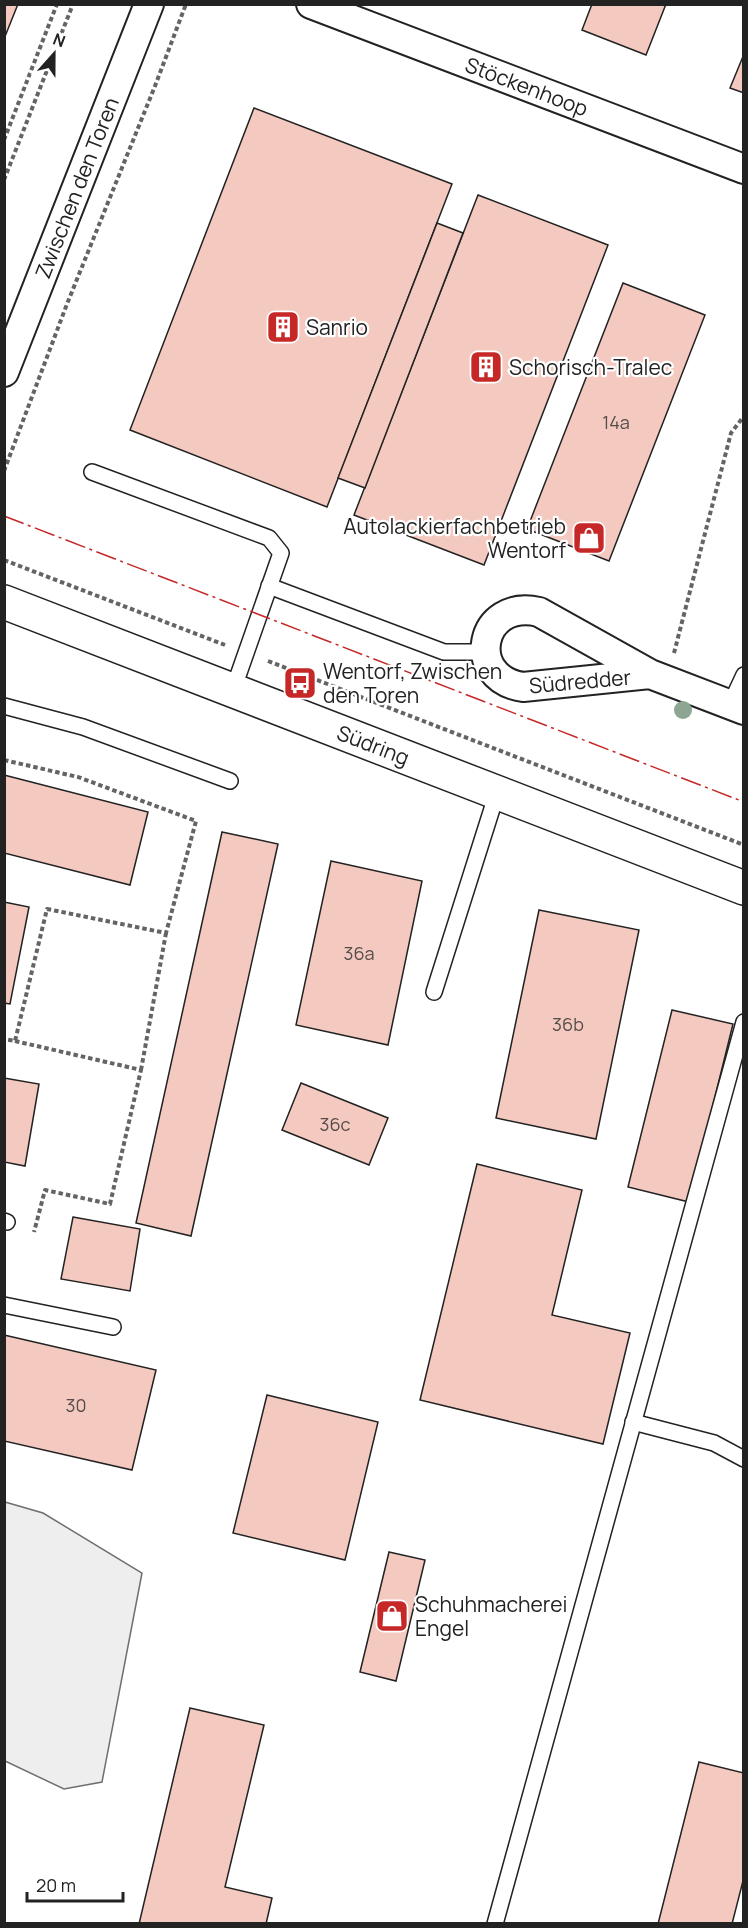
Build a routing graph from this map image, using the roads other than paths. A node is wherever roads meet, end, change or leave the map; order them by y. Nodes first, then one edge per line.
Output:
1 (149, 4) edge
2 (311, 4) edge
3 (744, 169) edge
4 (4, 372) edge
5 (92, 472) dead end
6 (269, 586) junction
7 (4, 602) edge
8 (485, 652) junction
9 (650, 674) junction
10 (744, 675) edge
11 (233, 690) junction
12 (4, 706) edge
13 (737, 708) edge
14 (230, 782) dead end
15 (497, 793) junction
16 (744, 888) edge
17 (434, 992) dead end
18 (744, 1022) edge
19 (4, 1305) edge
20 (113, 1327) dead end
21 (633, 1422) junction
22 (744, 1459) edge
23 (495, 1923) edge

1 - 4 street, Zwischen den Toren
2 - 3 street, Stöckenhoop
5 - 6 lane
6 - 8 lane
6 - 11 lane
7 - 11 main road, Südring
8 - 9 street, Südredder
8 - 9 street, Südredder
9 - 13 street, Südredder
10 - 13 lane
11 - 15 main road, Südring
12 - 14 lane
15 - 16 main road, Südring
15 - 17 lane
18 - 21 lane
19 - 20 lane
21 - 22 lane
21 - 23 lane

